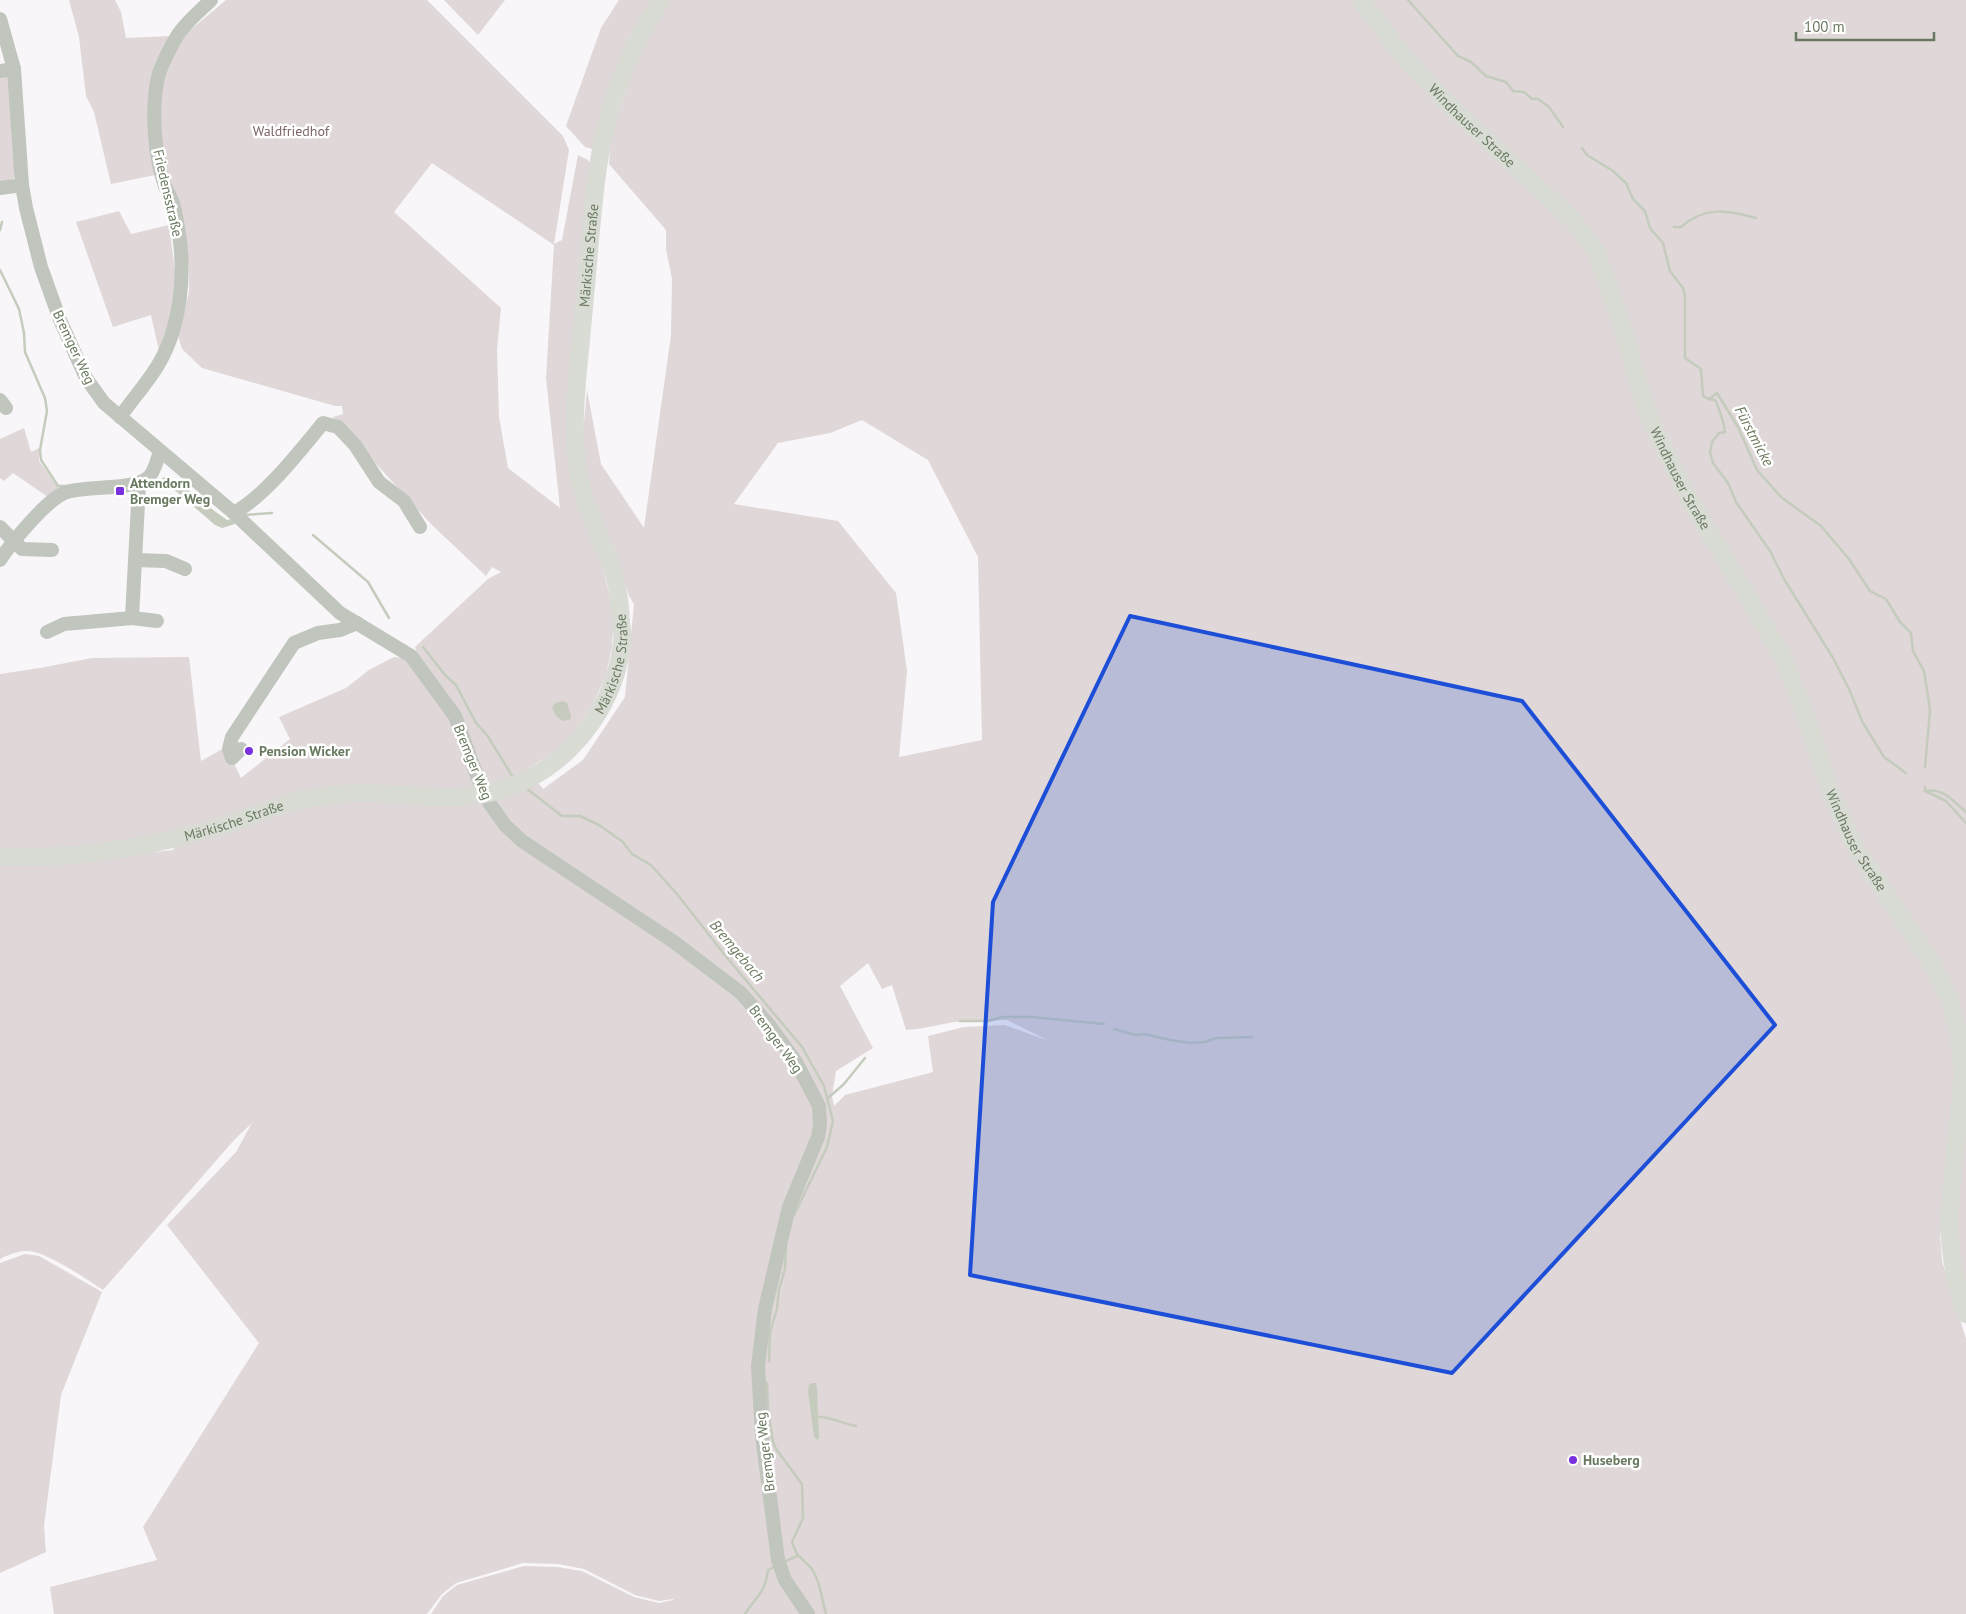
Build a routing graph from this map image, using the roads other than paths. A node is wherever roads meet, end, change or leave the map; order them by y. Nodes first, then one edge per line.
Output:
1 (211, 0) edge
2 (661, 0) edge
3 (1361, 0) edge
4 (0, 19) edge
5 (7, 70) edge
6 (22, 185) junction
7 (0, 188) edge
8 (120, 417) junction
9 (160, 452) junction
10 (139, 484) junction
11 (238, 517) junction
12 (0, 527) edge
13 (420, 527) dead end
14 (13, 540) junction
15 (52, 550) dead end
16 (0, 560) edge
17 (135, 560) junction
18 (185, 569) dead end
19 (132, 618) junction
20 (157, 621) dead end
21 (357, 623) junction
22 (47, 632) dead end
23 (241, 749) dead end
24 (0, 857) edge
25 (1966, 1314) edge
26 (808, 1614) edge

1 - 8 street, Friedensstraße
2 - 24 main road, Märkische Straße
3 - 25 main road, Windhauser Straße
4 - 5 street, Bremger Weg
5 - 6 street, Bremger Weg
6 - 7 street
6 - 8 street, Bremger Weg
8 - 9 street, Bremger Weg
9 - 10 street
9 - 11 street, Bremger Weg
10 - 14 street
10 - 17 street
11 - 13 street
11 - 21 street, Bremger Weg
12 - 14 street
14 - 15 street
14 - 16 street
17 - 18 street
17 - 19 street
19 - 20 street
19 - 22 street
21 - 23 street
21 - 26 street, Bremger Weg

